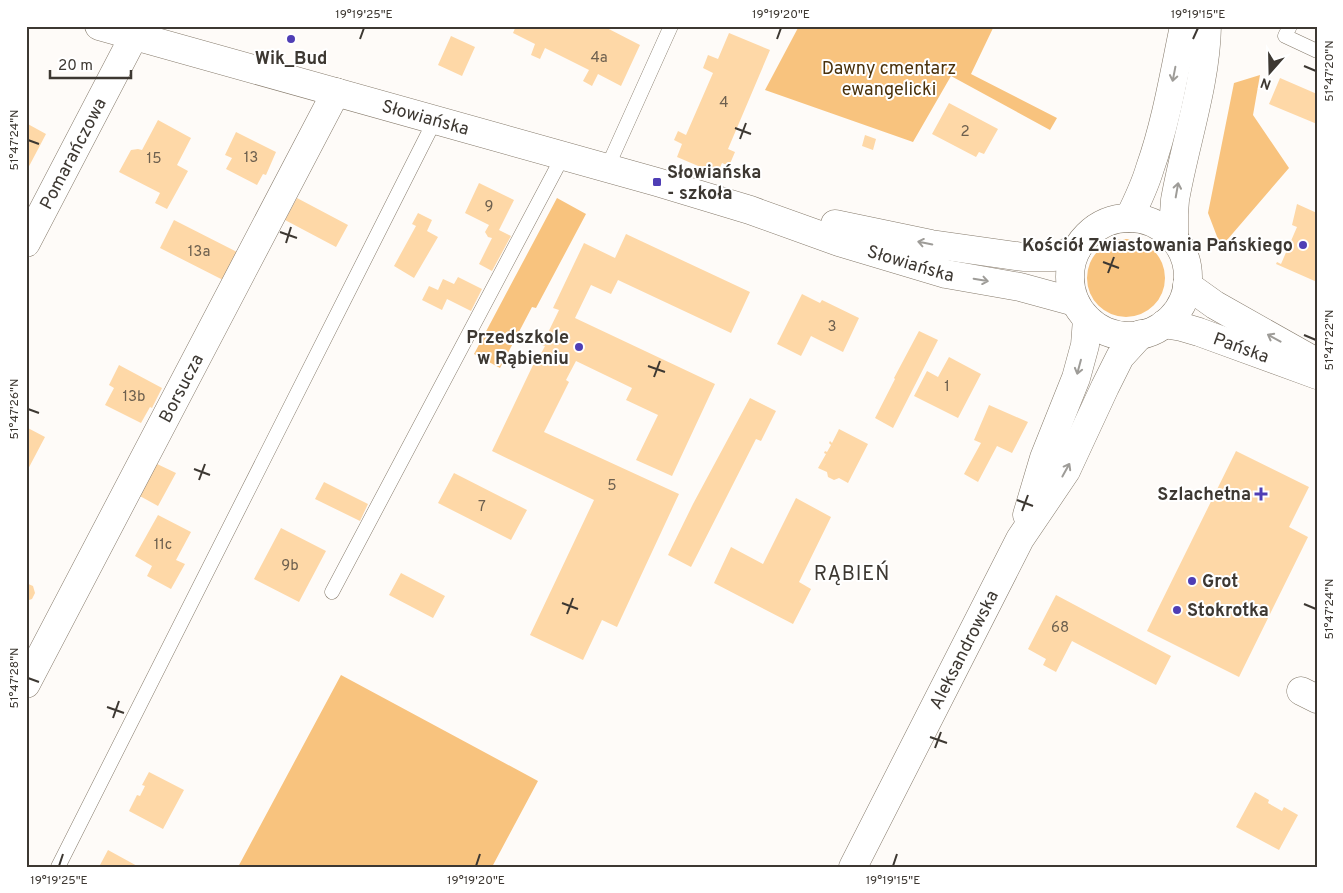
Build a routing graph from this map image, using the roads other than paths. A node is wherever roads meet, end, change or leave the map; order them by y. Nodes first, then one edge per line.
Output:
1 (99, 26) edge
2 (671, 26) edge
3 (1184, 26) edge
4 (1207, 26) edge
5 (1290, 26) edge
6 (134, 36) junction
7 (1317, 51) edge
8 (336, 92) junction
9 (435, 120) junction
10 (563, 156) junction
11 (607, 168) junction
12 (750, 210) junction
13 (1129, 218) junction
14 (1174, 239) junction
15 (26, 243) edge
16 (1077, 249) junction
17 (1187, 285) junction
18 (1081, 310) junction
19 (1152, 329) junction
20 (1317, 362) edge
21 (1317, 375) edge
22 (1020, 539) junction
23 (332, 592) dead end
24 (26, 684) edge
25 (58, 867) edge
26 (853, 867) edge

1 - 6 street, Słowiańska
2 - 11 lane
3 -> 13 street
14 -> 4 street
5 - 7 lane
6 - 8 street, Słowiańska
6 - 15 street, Pomarańczowa
8 - 9 street, Słowiańska
8 - 24 street, Borsucza
9 - 10 street, Słowiańska
9 - 25 lane
10 - 11 street, Słowiańska
10 - 23 lane
11 - 12 street, Słowiańska
16 -> 12 street, Słowiańska
12 -> 18 street, Słowiańska
13 - 14 street
13 - 16 street
14 - 17 street
16 - 18 street
17 - 19 street
20 -> 17 street, Pańska
18 - 19 street
18 -> 22 street, Aleksandrowska
19 - 21 street, Pańska
22 -> 19 street, Aleksandrowska
22 - 26 street, Aleksandrowska

